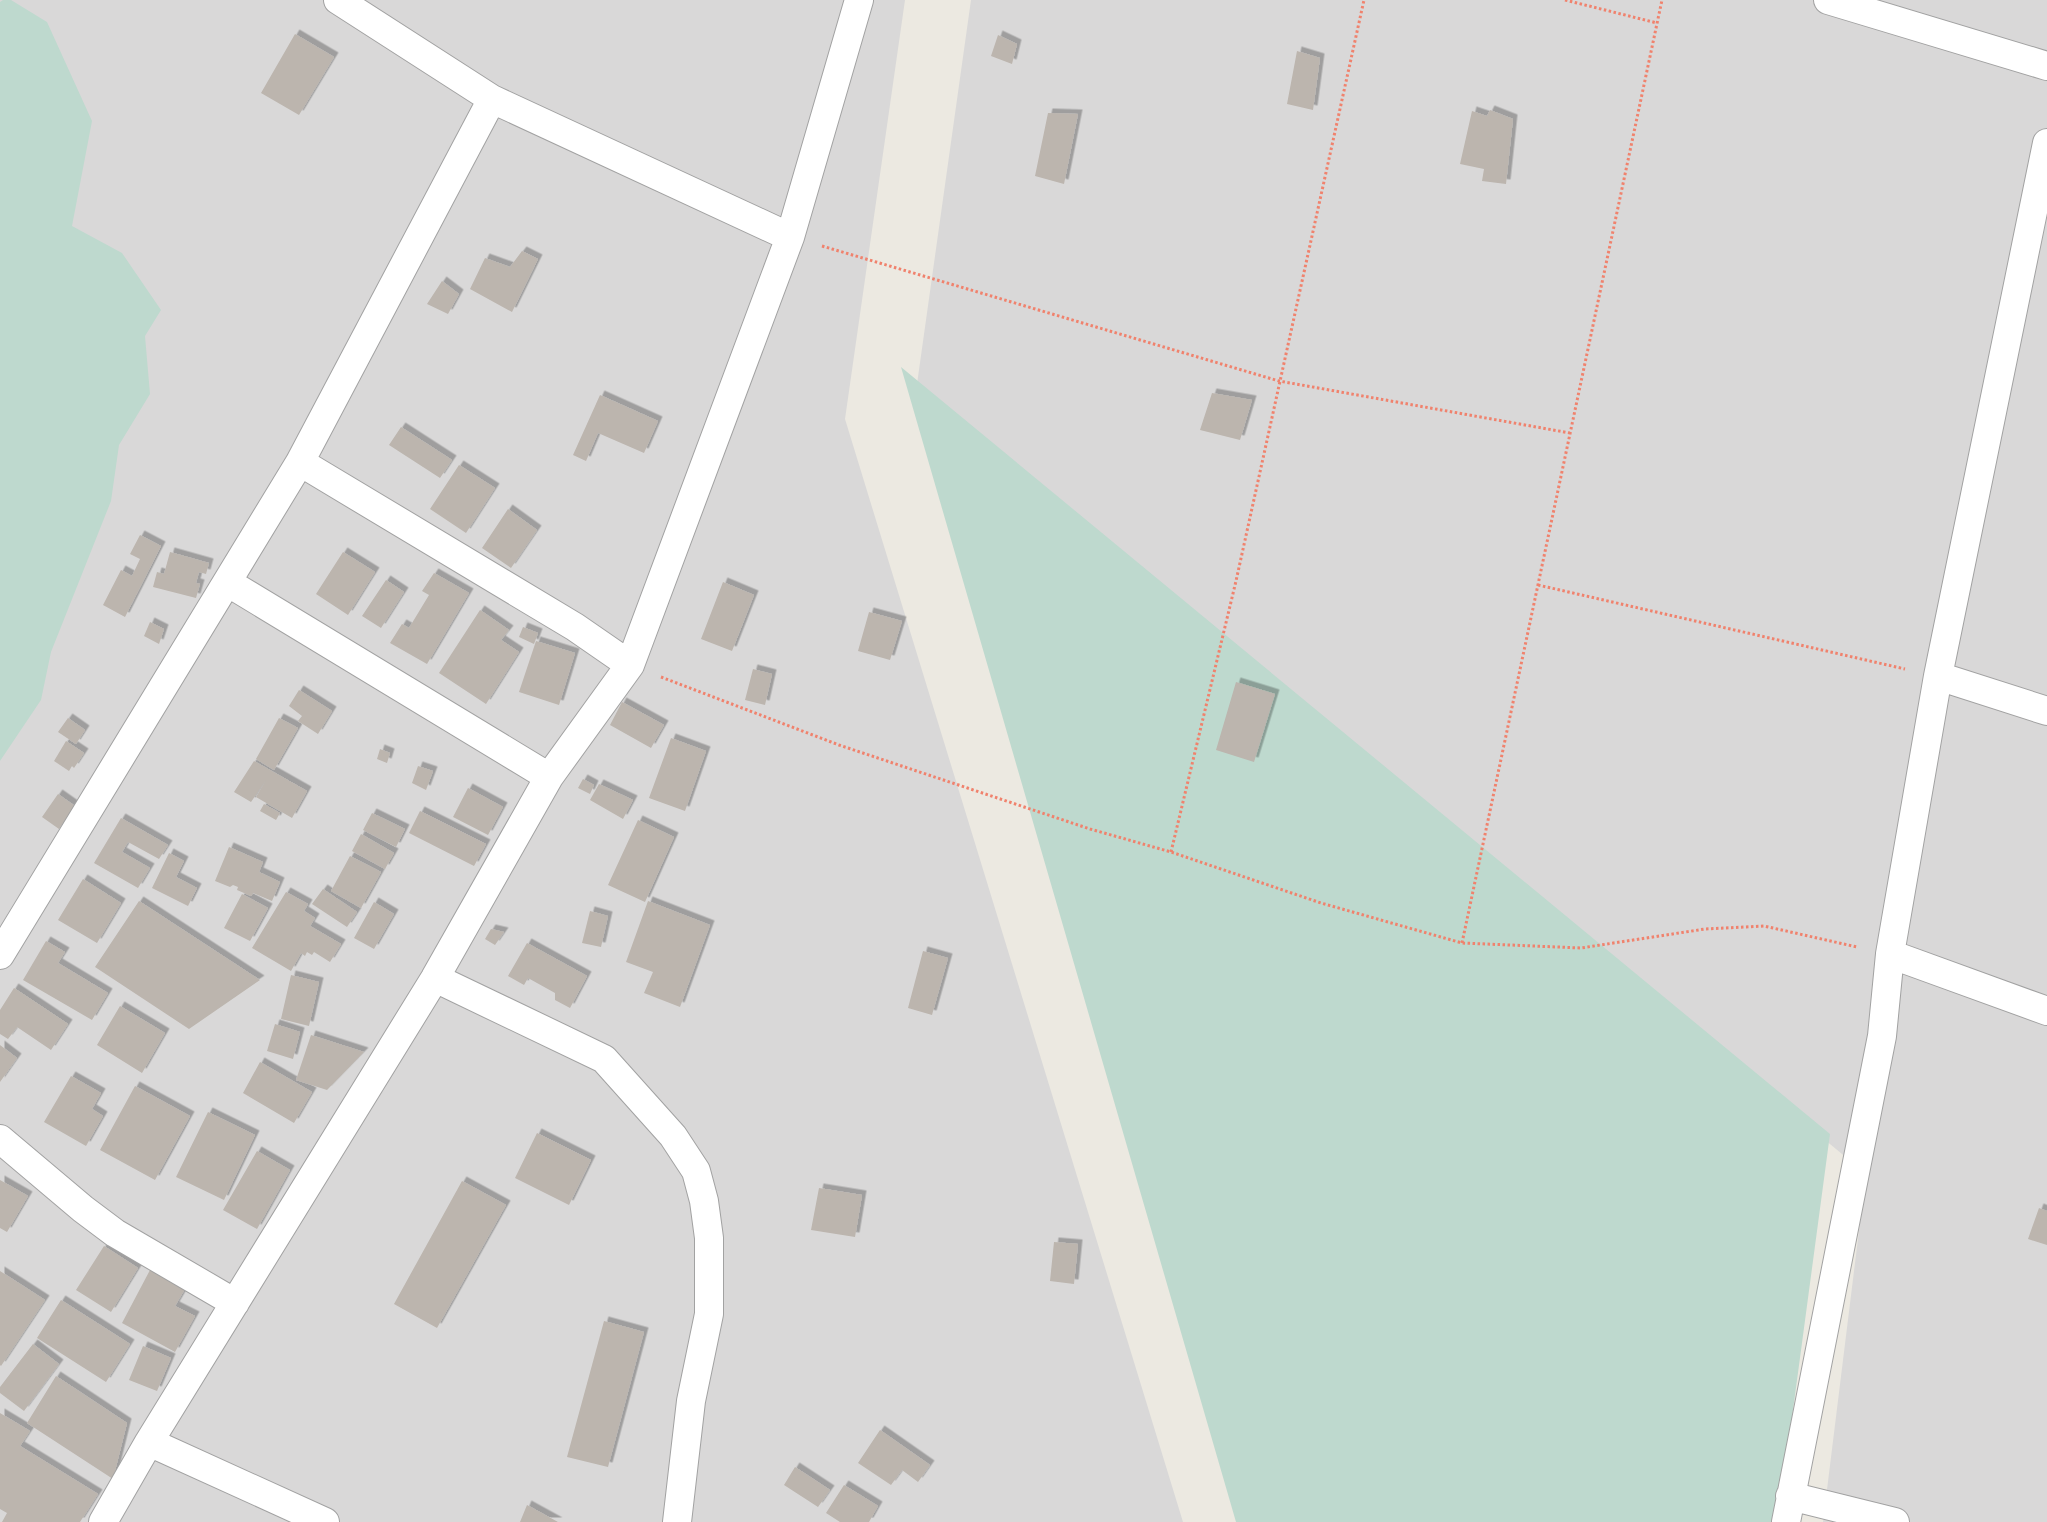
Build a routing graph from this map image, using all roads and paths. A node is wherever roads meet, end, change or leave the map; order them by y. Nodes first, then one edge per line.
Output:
1 (338, 0) edge
2 (859, 0) edge
3 (1364, 0) edge
4 (1565, 0) edge
5 (1662, 0) edge
6 (1828, 0) edge
7 (1657, 23) junction
8 (2047, 66) edge
9 (492, 99) junction
10 (2047, 143) edge
11 (790, 237) junction
12 (1280, 381) junction
13 (1570, 433) junction
14 (300, 462) junction
15 (227, 582) junction
16 (1538, 585) junction
17 (630, 665) junction
18 (1938, 676) junction
19 (2047, 711) edge
20 (549, 777) junction
21 (1172, 852) junction
22 (1462, 942) junction
23 (1890, 954) junction
24 (0, 955) edge
25 (435, 978) junction
26 (2047, 1011) edge
27 (0, 1139) edge
28 (235, 1303) junction
29 (149, 1442) junction
30 (1790, 1496) junction
31 (103, 1522) edge
32 (325, 1522) edge
33 (677, 1522) edge
34 (1786, 1522) edge
35 (1895, 1522) edge

1 - 9 street
2 - 11 street
3 - 12 path
4 - 7 path
5 - 7 path
6 - 8 street
7 - 13 path
9 - 11 street
9 - 14 street
10 - 18 street
11 - 12 path
11 - 17 street
12 - 13 path
12 - 21 path
13 - 16 path
14 - 15 street
14 - 17 street
15 - 20 street
15 - 24 street
16 - 18 path
16 - 22 path
17 - 20 street
17 - 21 path
18 - 19 street
18 - 23 street
20 - 25 street
21 - 22 path
22 - 23 path
23 - 26 street
23 - 30 street
25 - 28 street
25 - 33 street
27 - 28 street
28 - 29 street
29 - 31 street
29 - 32 street
30 - 34 street
30 - 35 street

